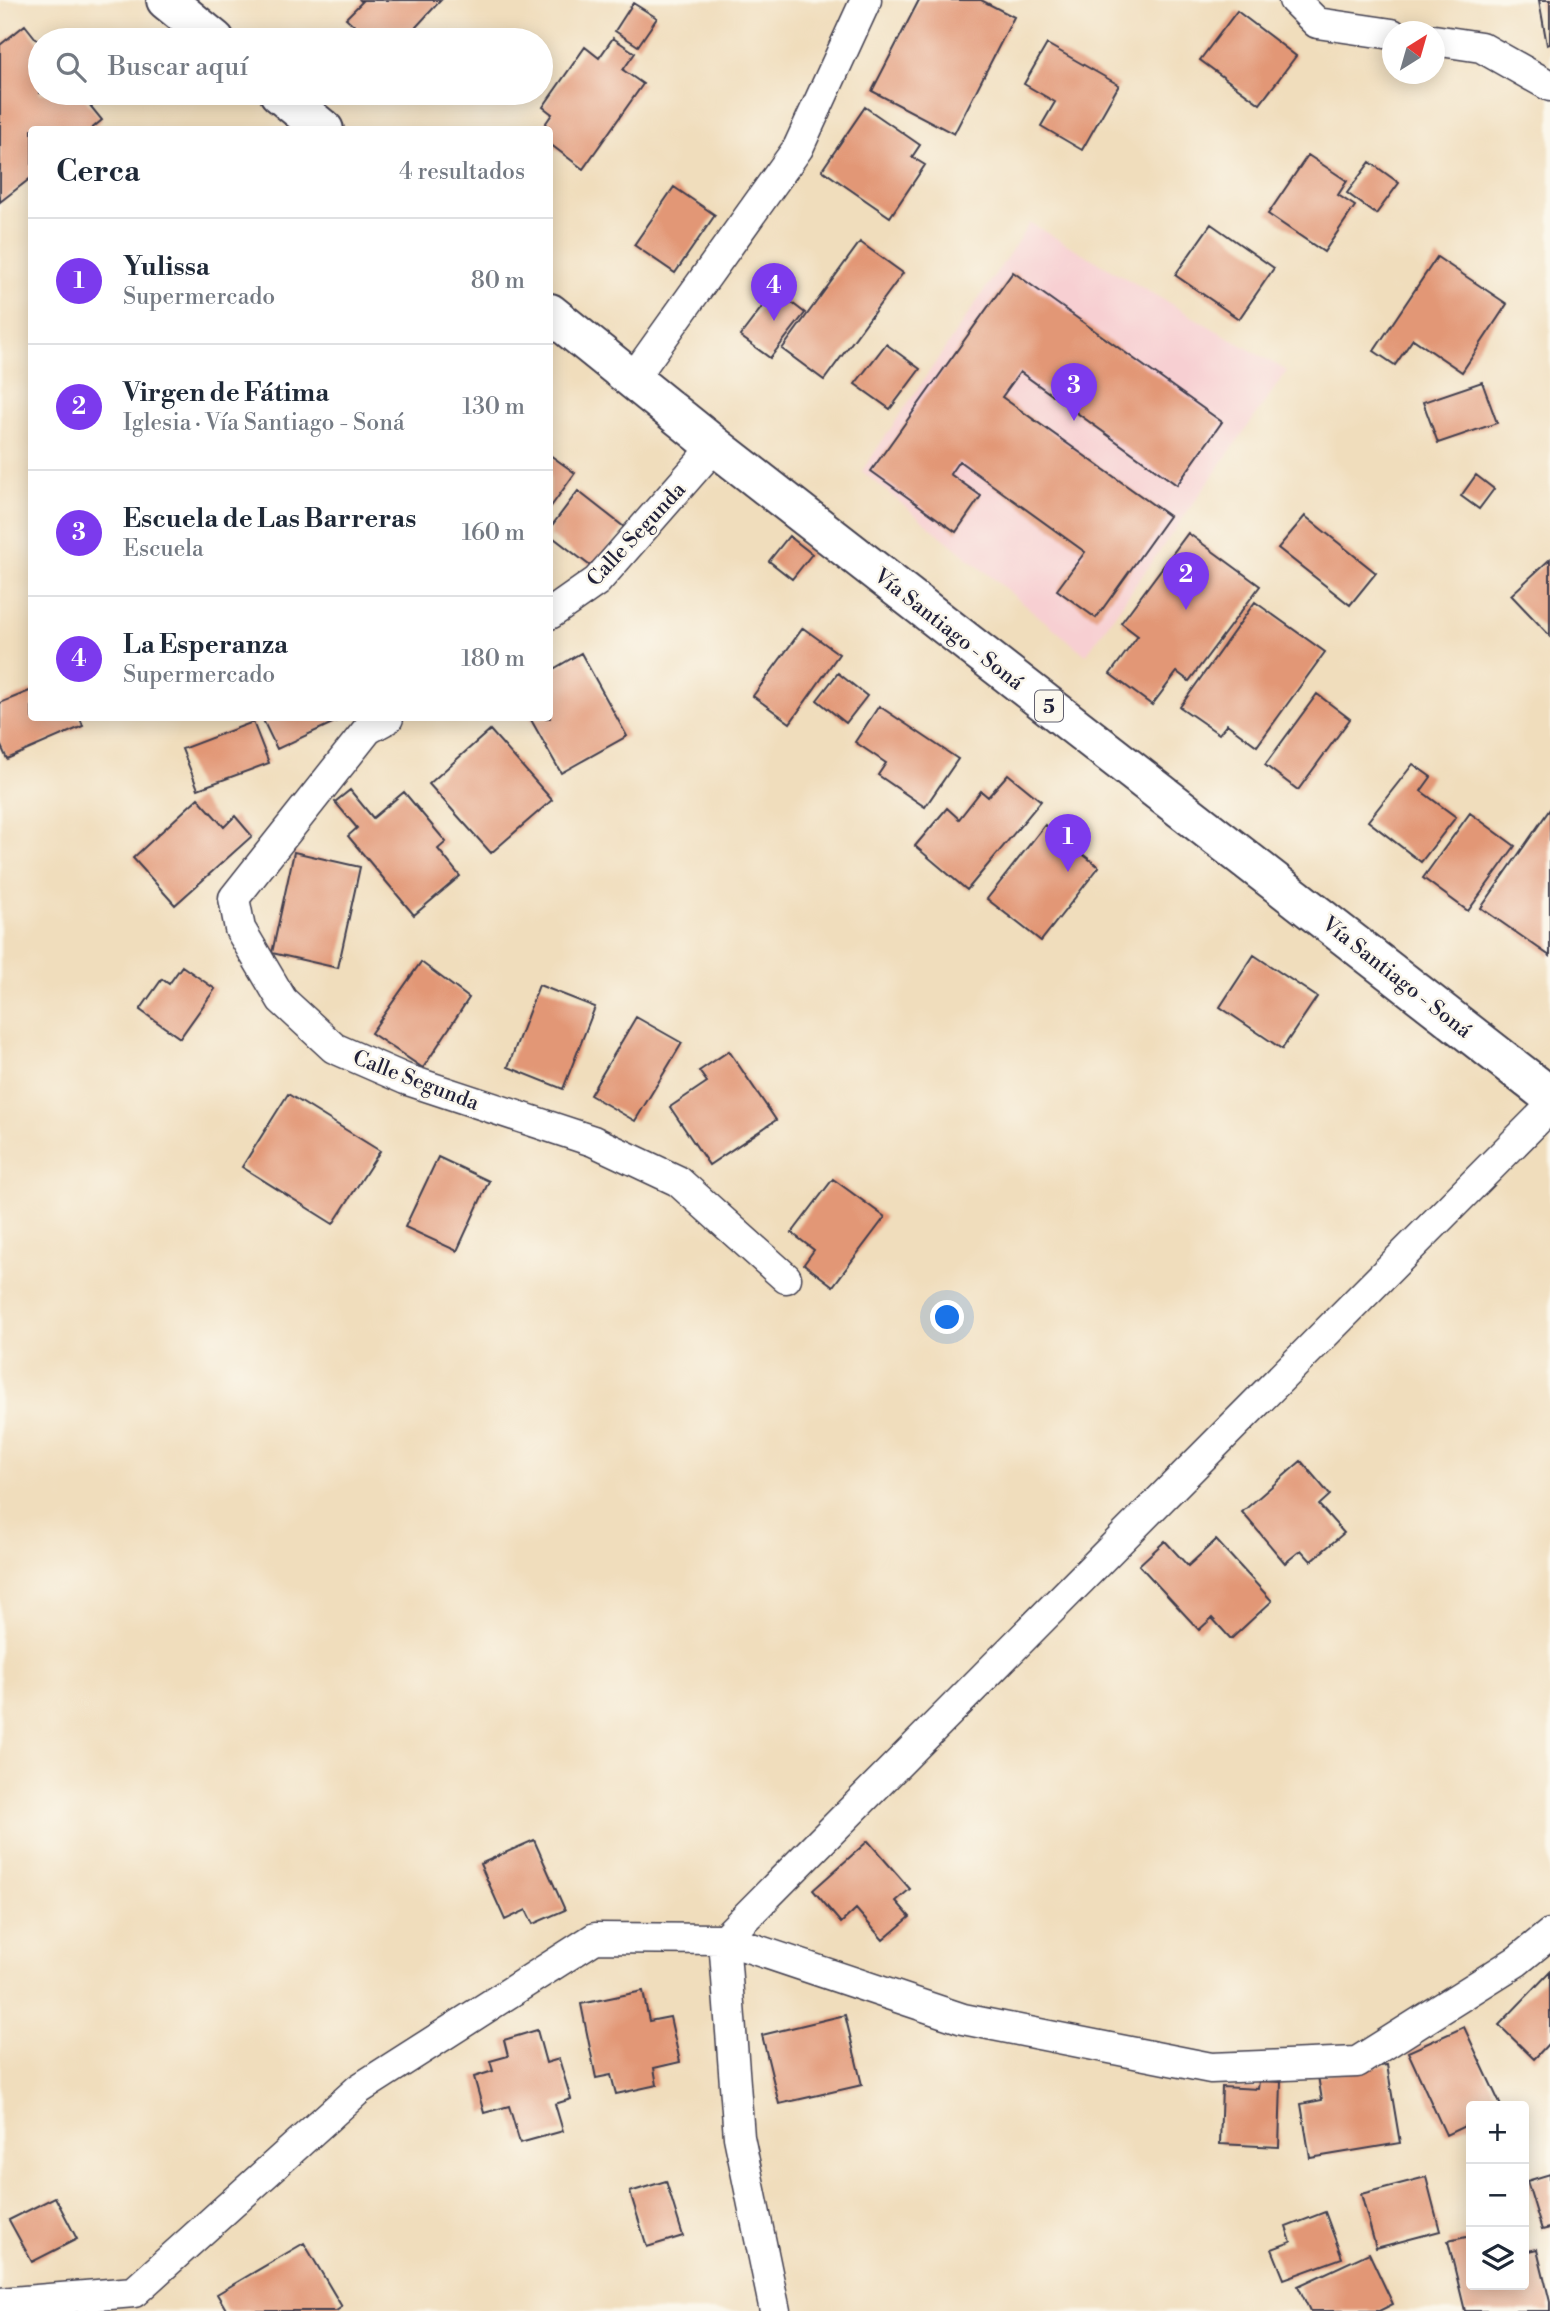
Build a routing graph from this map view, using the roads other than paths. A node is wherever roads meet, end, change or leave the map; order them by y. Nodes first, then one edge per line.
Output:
1 (166, 0) edge
2 (866, 0) edge
3 (1294, 0) edge
4 (200, 28) edge
5 (1382, 33) edge
6 (1445, 42) edge
7 (1550, 86) edge
8 (294, 105) edge
9 (319, 126) edge
10 (553, 315) edge
11 (632, 380) junction
12 (715, 446) junction
13 (553, 612) edge
14 (383, 721) edge
15 (1550, 1096) edge
16 (1550, 1107) edge
17 (786, 1278) dead end
18 (1550, 1934) edge
19 (724, 1939) junction
20 (0, 2303) edge
21 (775, 2311) edge

1 - 4 main road
2 - 11 street
3 - 5 street
6 - 7 street
8 - 9 main road
10 - 11 main road, Vía Santiago - Soná / 5
11 - 12 main road, Vía Santiago - Soná / 5
12 - 13 street, Calle Segunda
12 - 15 main road, Vía Santiago - Soná / 5
14 - 17 street, Calle Segunda
16 - 19 street
18 - 19 street
19 - 20 street
19 - 21 street

